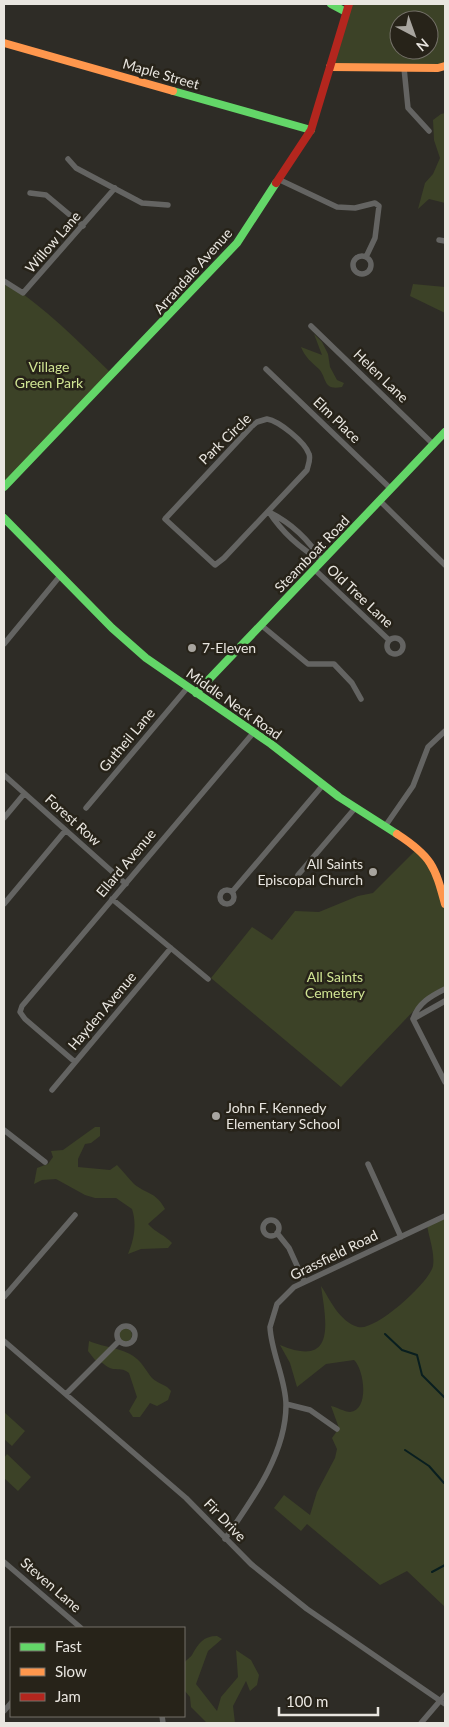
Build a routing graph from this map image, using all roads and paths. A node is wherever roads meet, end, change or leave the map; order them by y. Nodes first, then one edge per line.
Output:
1 (331, 4) edge
2 (349, 4) edge
3 (346, 12) junction
4 (4, 43) edge
5 (445, 66) edge
6 (330, 67) junction
7 (404, 68) junction
8 (311, 130) junction
9 (429, 131) dead end
10 (68, 159) dead end
11 (280, 180) junction
12 (115, 188) junction
13 (30, 193) dead end
14 (168, 206) dead end
15 (82, 226) junction
16 (366, 257) dead end
17 (4, 281) edge
18 (311, 326) dead end
19 (266, 369) dead end
20 (444, 437) edge
21 (434, 444) junction
22 (4, 487) edge
23 (391, 489) junction
24 (380, 501) junction
25 (269, 512) junction
26 (4, 518) edge
27 (322, 561) junction
28 (445, 565) edge
29 (314, 570) junction
30 (60, 576) junction
31 (261, 625) junction
32 (389, 640) dead end
33 (4, 644) edge
34 (188, 687) junction
35 (196, 693) junction
36 (361, 699) dead end
37 (445, 731) edge
38 (254, 732) junction
39 (4, 775) edge
40 (323, 785) junction
41 (24, 794) junction
42 (356, 807) junction
43 (86, 808) dead end
44 (4, 818) edge
45 (386, 825) junction
46 (66, 831) junction
47 (298, 875) dead end
48 (126, 884) junction
49 (232, 892) dead end
50 (112, 899) junction
51 (445, 899) edge
52 (4, 904) edge
53 (171, 948) junction
54 (208, 979) dead end
55 (445, 988) edge
56 (445, 1001) edge
57 (413, 1019) junction
58 (75, 1062) junction
59 (445, 1082) edge
60 (52, 1090) dead end
61 (4, 1130) edge
62 (45, 1162) dead end
63 (368, 1164) dead end
64 (74, 1215) dead end
65 (445, 1216) edge
66 (278, 1233) dead end
67 (401, 1237) junction
68 (304, 1281) junction
69 (4, 1297) edge
70 (4, 1341) edge
71 (119, 1341) dead end
72 (66, 1394) junction
73 (286, 1404) junction
74 (337, 1429) dead end
75 (225, 1539) junction
76 (4, 1562) edge
77 (78, 1627) edge
78 (445, 1695) edge
79 (443, 1703) edge
80 (421, 1723) edge

1 - 3 street
2 - 3 street, Arrandale Avenue
3 - 6 street, Arrandale Avenue
4 - 8 street, Maple Street
5 - 7 street
6 - 7 street
6 - 8 street, Arrandale Avenue
7 - 9 street
8 - 11 street, Arrandale Avenue
10 - 12 street
11 - 16 street
11 - 22 street, Arrandale Avenue
12 - 14 street
12 - 15 street, Willow Lane
13 - 15 street
15 - 17 street, Willow Lane
18 - 21 street, Helen Lane
19 - 23 street, Elm Place
20 - 21 street, Steamboat Road
21 - 23 street, Steamboat Road
23 - 24 street, Steamboat Road
24 - 27 street, Steamboat Road
24 - 28 street
25 - 25 street, Park Circle
25 - 27 street
26 - 30 street, Middle Neck Road
27 - 29 street, Steamboat Road
29 - 31 street, Steamboat Road
29 - 32 street, Old Tree Lane
30 - 33 street
30 - 34 street, Middle Neck Road
31 - 35 street, Steamboat Road
31 - 36 street
34 - 35 street, Middle Neck Road
34 - 43 street, Gutheil Lane
35 - 38 street, Middle Neck Road
37 - 45 street
38 - 40 street, Middle Neck Road
38 - 48 street, Ellard Avenue
39 - 41 street, Forest Row
40 - 42 street, Middle Neck Road
40 - 49 street
41 - 44 street
41 - 46 street, Forest Row
42 - 45 street, Middle Neck Road
42 - 47 street
45 - 51 street, Middle Neck Road
46 - 48 street, Forest Row
46 - 52 street
48 - 50 street, Ellard Avenue
50 - 53 street
50 - 58 street, Ellard Avenue
53 - 54 street
53 - 58 street, Hayden Avenue
55 - 57 street
56 - 57 street
57 - 59 street
58 - 60 street, Hayden Avenue
61 - 62 street
63 - 67 street
64 - 69 street
65 - 67 street, Grassfield Road
66 - 68 street
67 - 68 street, Grassfield Road
68 - 73 street, Grassfield Road
70 - 72 street, Fir Drive
71 - 72 street
72 - 75 street, Fir Drive
73 - 74 street
73 - 75 street, Grassfield Road
75 - 79 street, Fir Drive
76 - 77 street, Steven Lane
78 - 79 street
79 - 80 street

